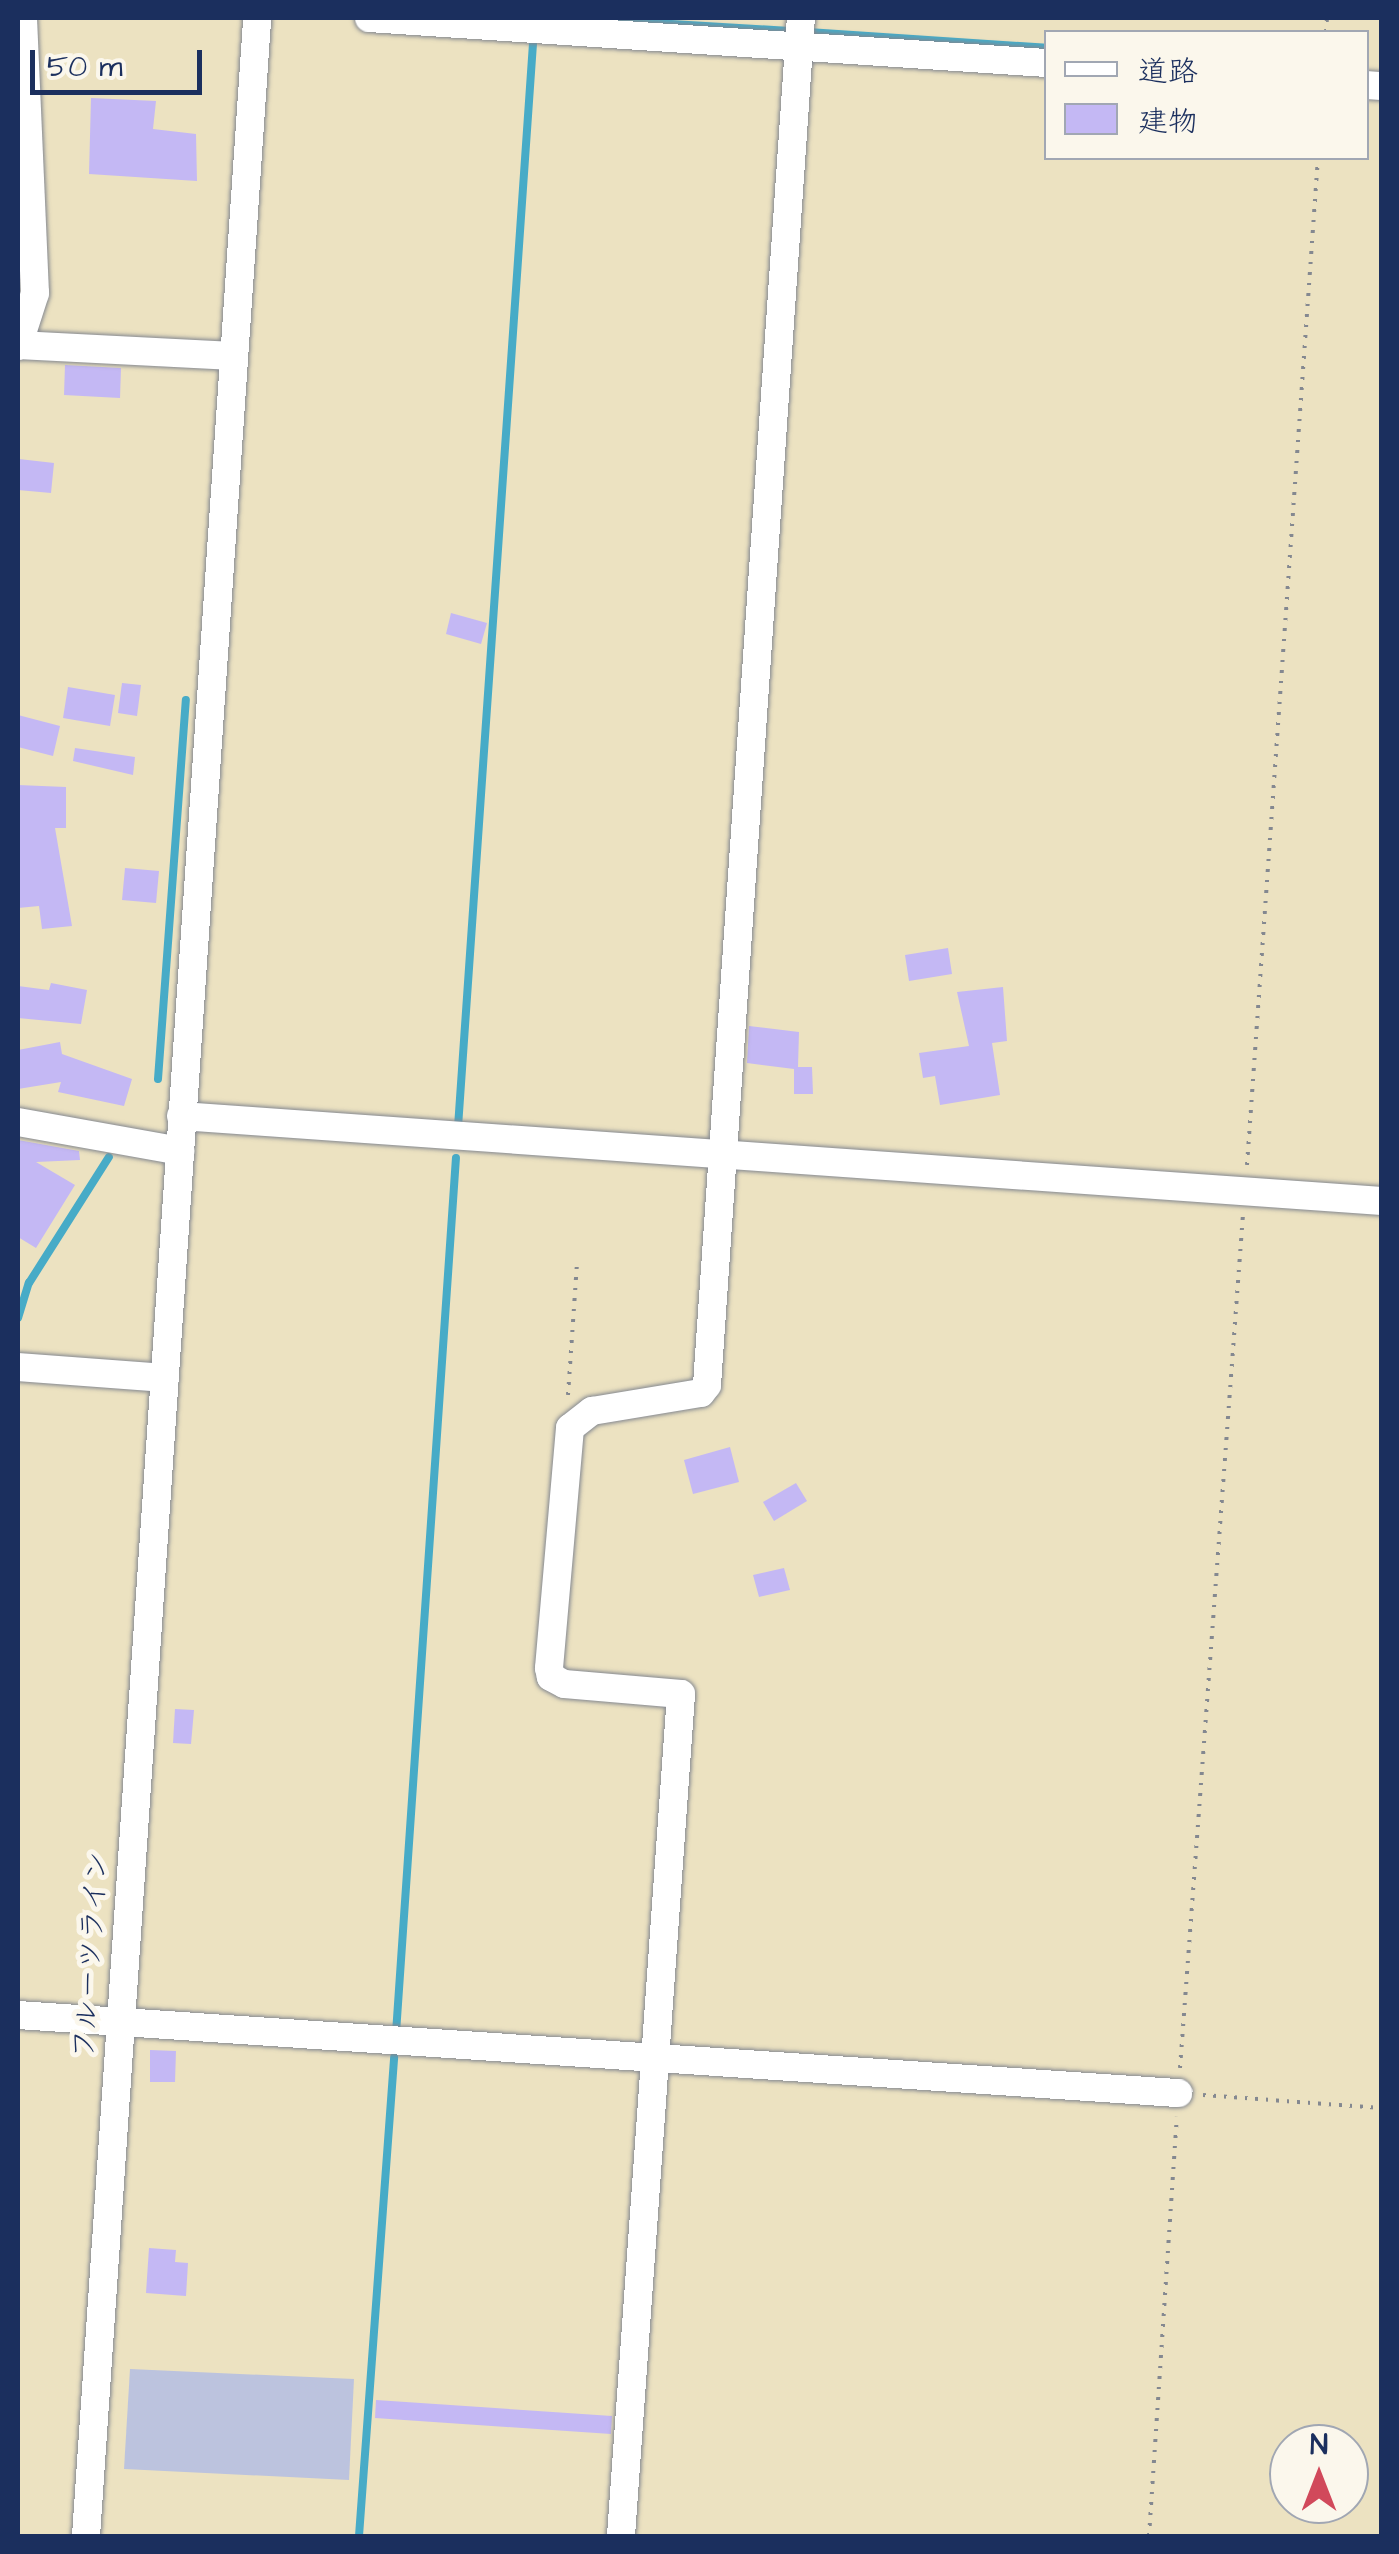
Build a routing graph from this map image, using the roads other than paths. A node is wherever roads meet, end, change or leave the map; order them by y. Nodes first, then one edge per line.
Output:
1 (23, 18) edge
2 (257, 18) edge
3 (369, 18) edge
4 (801, 18) edge
5 (799, 47) junction
6 (1044, 64) edge
7 (18, 345) edge
8 (234, 356) junction
9 (181, 1116) junction
10 (18, 1122) edge
11 (180, 1151) junction
12 (725, 1160) junction
13 (1382, 1201) edge
14 (18, 1366) edge
15 (166, 1378) junction
16 (18, 2015) edge
17 (118, 2022) junction
18 (655, 2058) junction
19 (1178, 2094) road end
20 (86, 2536) edge
21 (621, 2536) edge

1 - 7 street
2 - 8 street, フルーツライン
3 - 5 street
4 - 5 street
5 - 6 street
5 - 12 street
7 - 8 street
8 - 9 street, フルーツライン
9 - 11 street, フルーツライン
9 - 12 street
10 - 11 street
11 - 15 street, フルーツライン
12 - 13 street
12 - 18 street
14 - 15 street
15 - 17 street, フルーツライン
16 - 17 street
17 - 18 street
17 - 20 street, フルーツライン
18 - 19 street
18 - 21 street

